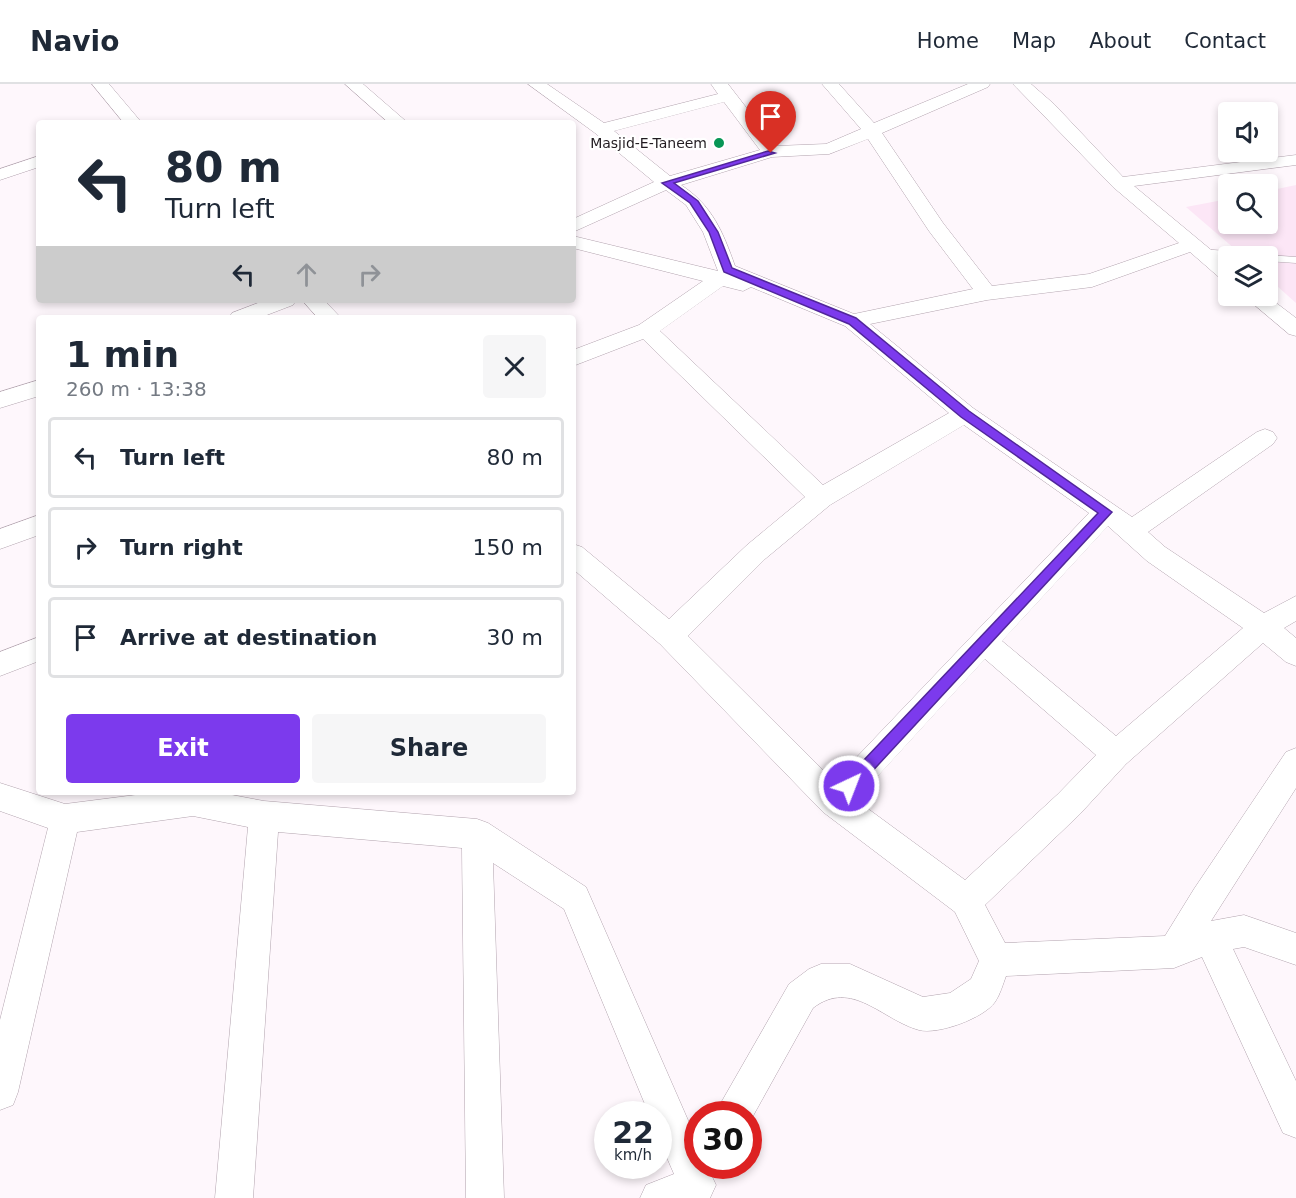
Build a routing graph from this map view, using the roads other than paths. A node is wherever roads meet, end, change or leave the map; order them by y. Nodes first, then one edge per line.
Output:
1 (100, 84) edge
2 (352, 84) edge
3 (536, 84) edge
4 (830, 84) edge
5 (982, 84) edge
6 (1021, 84) edge
7 (724, 90) edge
8 (131, 120) edge
9 (395, 120) edge
10 (601, 129) junction
11 (871, 130) junction
12 (771, 153) junction
13 (1296, 160) edge
14 (36, 162) edge
15 (0, 175) edge
16 (666, 183) junction
17 (1119, 183) junction
18 (576, 225) edge
19 (576, 243) edge
20 (1198, 248) junction
21 (1218, 251) edge
22 (1278, 259) edge
23 (1296, 260) edge
24 (1218, 265) edge
25 (722, 277) junction
26 (987, 293) junction
27 (278, 303) edge
28 (1267, 306) edge
29 (247, 315) edge
30 (852, 321) junction
31 (1296, 329) edge
32 (646, 330) junction
33 (576, 357) edge
34 (36, 389) edge
35 (0, 400) edge
36 (965, 414) junction
37 (1265, 438) dead end
38 (821, 498) junction
39 (1114, 518) junction
40 (36, 526) edge
41 (0, 539) edge
42 (576, 557) edge
43 (1296, 607) edge
44 (1263, 627) junction
45 (670, 636) junction
46 (983, 641) junction
47 (36, 650) edge
48 (1296, 654) edge
49 (6, 663) edge
50 (36, 664) edge
51 (1116, 754) junction
52 (1296, 762) edge
53 (0, 797) edge
54 (834, 802) junction
55 (264, 816) junction
56 (65, 819) junction
57 (477, 834) junction
58 (966, 901) junction
59 (1210, 937) junction
60 (1296, 949) edge
61 (1174, 952) junction
62 (996, 960) junction
63 (0, 1092) edge
64 (742, 1101) edge
65 (1296, 1120) edge
66 (701, 1183) edge
67 (234, 1198) edge
68 (485, 1198) edge
69 (659, 1198) edge

1 - 8 street
2 - 9 street
3 - 10 street
4 - 11 street
5 - 11 street
6 - 17 street
7 - 10 street
7 - 12 street
10 - 16 street
11 - 12 street
11 - 26 street
12 - 16 street
13 - 17 street
14 - 15 street
16 - 18 street
16 - 30 street
17 - 20 street
19 - 25 street
20 - 21 lane
20 - 24 street
20 - 26 street
22 - 23 lane
25 - 30 street
25 - 32 street
26 - 30 street
27 - 29 street
28 - 31 street
30 - 36 street
32 - 33 street
32 - 38 street
34 - 35 street
36 - 38 street
36 - 39 street
37 - 39 street
38 - 45 street
39 - 44 street
39 - 46 street
40 - 41 street
42 - 45 street
43 - 44 street
44 - 48 street
44 - 51 street
45 - 54 street
46 - 51 street
46 - 54 street
47 - 49 street
49 - 50 street
51 - 58 street
52 - 61 street
53 - 56 street
54 - 58 street
55 - 56 street
55 - 57 street
55 - 67 street
56 - 63 street
57 - 66 street
57 - 68 street
58 - 62 street
59 - 60 street
59 - 61 street
59 - 65 street
61 - 62 street
62 - 64 street
66 - 69 street

